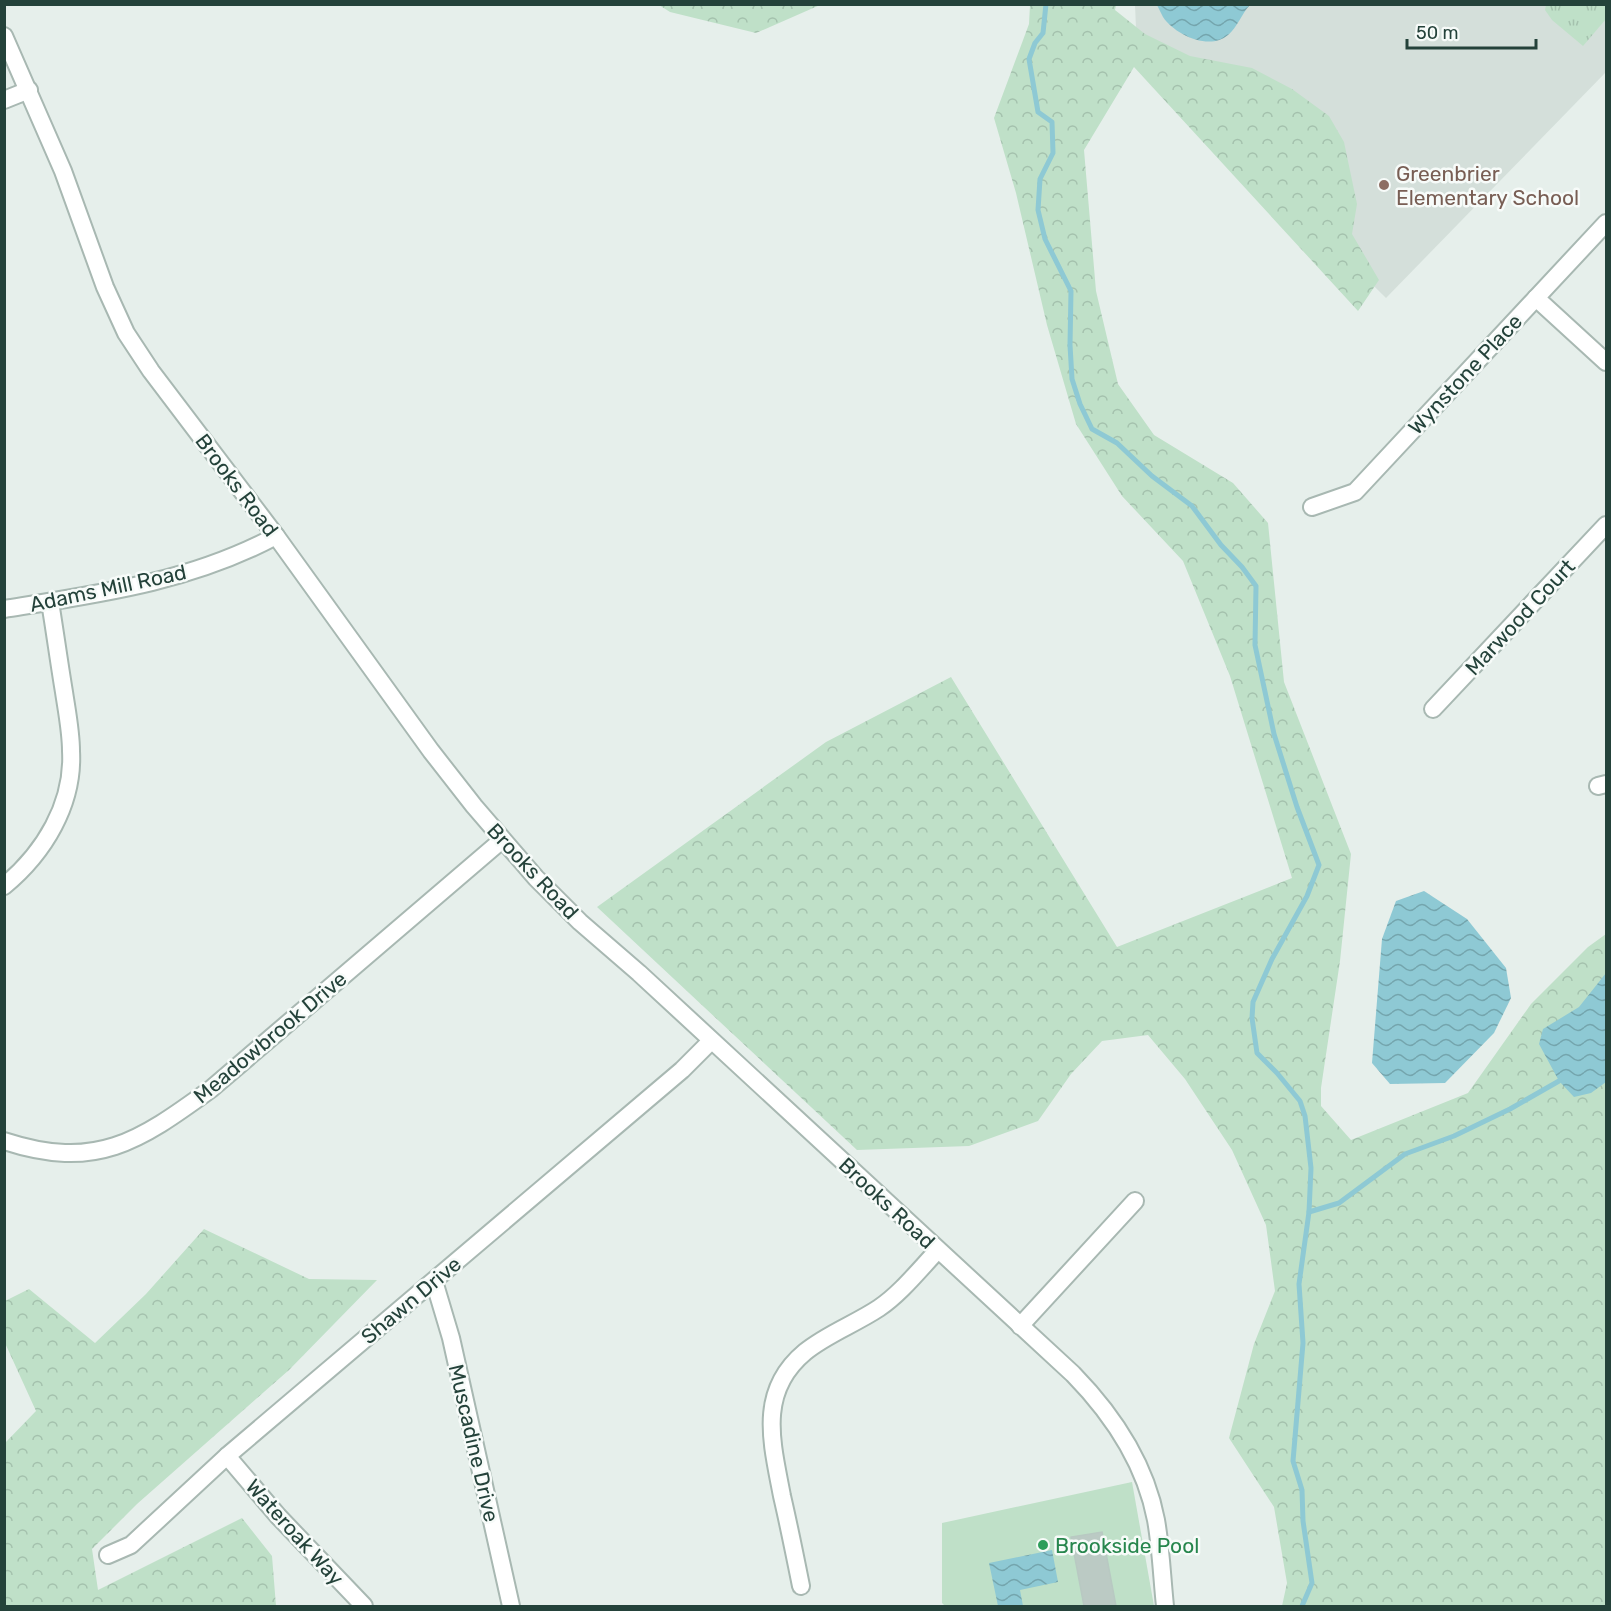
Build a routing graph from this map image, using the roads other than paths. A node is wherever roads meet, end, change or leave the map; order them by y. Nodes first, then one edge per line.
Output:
1 (4, 36) edge
2 (29, 90) junction
3 (4, 100) edge
4 (1606, 223) edge
5 (1536, 298) junction
6 (1606, 362) edge
7 (1312, 507) dead end
8 (1606, 525) edge
9 (276, 536) junction
10 (50, 602) junction
11 (4, 609) edge
12 (1433, 709) dead end
13 (502, 840) junction
14 (4, 886) edge
15 (711, 1041) junction
16 (4, 1141) edge
17 (1135, 1201) dead end
18 (938, 1250) junction
19 (434, 1281) junction
20 (1020, 1326) junction
21 (227, 1456) junction
22 (108, 1555) dead end
23 (801, 1586) dead end
24 (364, 1606) edge
25 (511, 1606) edge
26 (1165, 1606) edge

1 - 2 street, Brooks Road
2 - 3 street
2 - 9 street, Brooks Road
4 - 5 street, Wynstone Place
5 - 6 street
5 - 7 street, Wynstone Place
8 - 12 street, Marwood Court
9 - 10 street, Adams Mill Road
9 - 13 street, Brooks Road
10 - 11 street, Adams Mill Road
10 - 14 street
13 - 15 street, Brooks Road
13 - 16 street, Meadowbrook Drive
15 - 18 street, Brooks Road
15 - 19 street, Shawn Drive
17 - 20 street
18 - 20 street, Brooks Road
18 - 23 street
19 - 21 street, Shawn Drive
19 - 25 street, Muscadine Drive
20 - 26 street, Brooks Road
21 - 22 street, Shawn Drive
21 - 24 street, Wateroak Way

